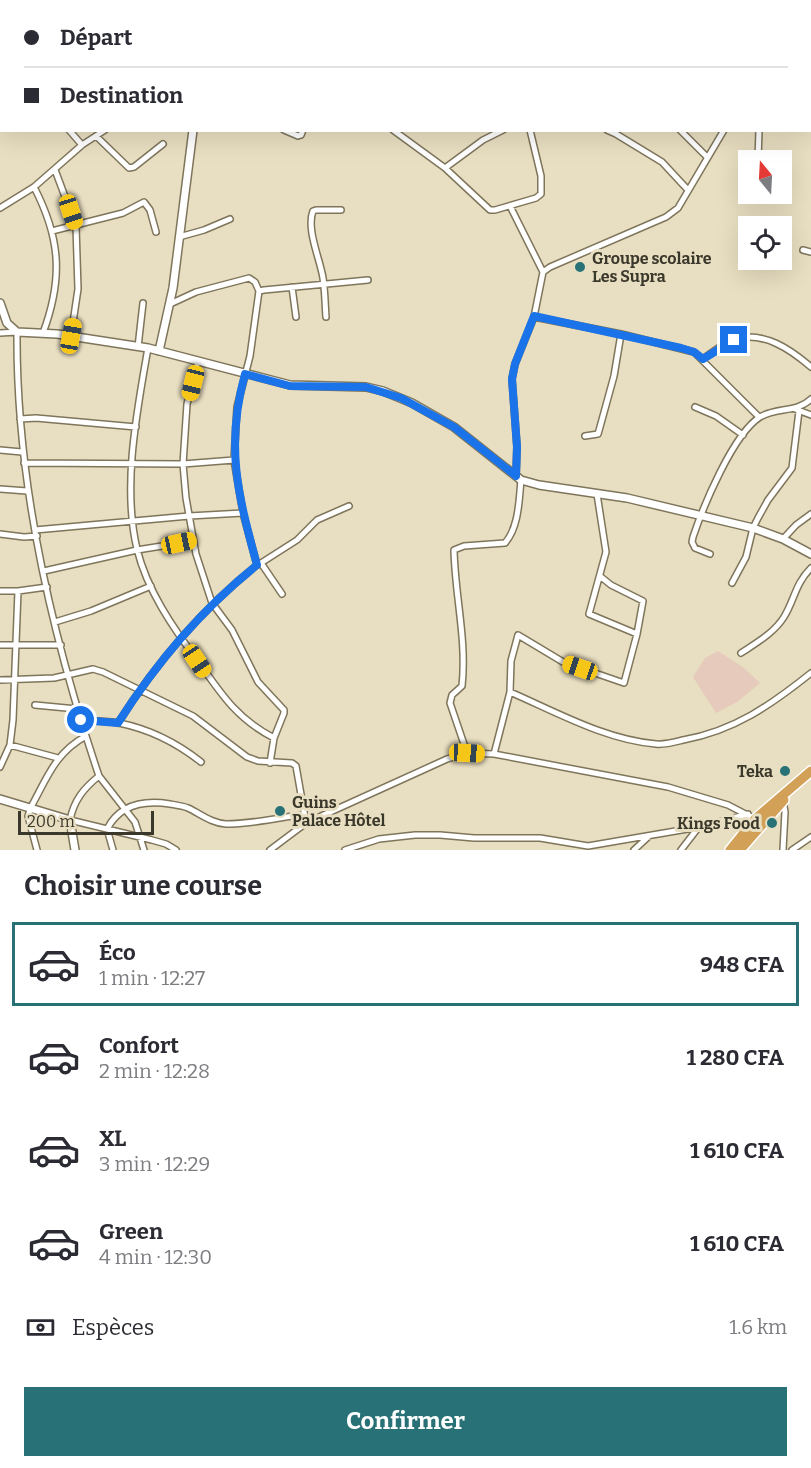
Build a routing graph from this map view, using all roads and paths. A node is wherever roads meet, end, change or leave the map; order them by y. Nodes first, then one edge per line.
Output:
1 (71, 132) edge
2 (102, 132) edge
3 (193, 132) edge
4 (289, 132) edge
5 (303, 132) edge
6 (396, 132) edge
7 (499, 132) edge
8 (530, 132) edge
9 (612, 132) edge
10 (682, 132) edge
11 (723, 132) edge
12 (759, 132) edge
13 (96, 136) junction
14 (163, 144) dead end
15 (82, 145) junction
16 (758, 150) edge
17 (707, 157) junction
18 (446, 168) junction
19 (55, 170) junction
20 (34, 187) junction
21 (688, 190) junction
22 (510, 206) junction
23 (0, 208) edge
24 (341, 210) dead end
25 (230, 219) dead end
26 (76, 225) junction
27 (52, 231) junction
28 (156, 232) dead end
29 (179, 237) junction
30 (802, 250) dead end
31 (811, 252) edge
32 (543, 272) junction
33 (368, 280) dead end
34 (324, 284) junction
35 (292, 287) junction
36 (258, 291) junction
37 (0, 303) edge
38 (143, 303) dead end
39 (170, 304) junction
40 (534, 316) junction
41 (296, 317) dead end
42 (326, 317) dead end
43 (17, 332) junction
44 (0, 333) edge
45 (44, 333) junction
46 (621, 334) junction
47 (71, 336) junction
48 (138, 347) junction
49 (148, 348) junction
50 (159, 351) junction
51 (703, 359) junction
52 (198, 361) junction
53 (811, 367) edge
54 (245, 374) junction
55 (811, 399) edge
56 (695, 407) dead end
57 (796, 410) junction
58 (811, 414) edge
59 (759, 417) junction
60 (20, 419) junction
61 (136, 427) junction
62 (743, 435) junction
63 (585, 436) dead end
64 (0, 450) edge
65 (22, 452) junction
66 (234, 460) junction
67 (132, 462) junction
68 (24, 463) junction
69 (183, 464) junction
70 (518, 478) junction
71 (0, 489) edge
72 (27, 491) junction
73 (597, 494) junction
74 (349, 506) dead end
75 (243, 513) junction
76 (811, 514) edge
77 (700, 515) junction
78 (189, 516) junction
79 (132, 521) junction
80 (753, 528) junction
81 (36, 533) junction
82 (0, 534) edge
83 (783, 538) junction
84 (193, 541) junction
85 (137, 550) junction
86 (710, 554) dead end
87 (811, 554) edge
88 (259, 564) junction
89 (811, 568) edge
90 (44, 571) junction
91 (601, 577) junction
92 (732, 583) dead end
93 (47, 586) junction
94 (151, 586) junction
95 (0, 591) edge
96 (18, 591) junction
97 (282, 594) dead end
98 (213, 603) junction
99 (56, 622) junction
100 (637, 634) junction
101 (180, 638) junction
102 (0, 645) edge
103 (16, 645) junction
104 (61, 645) junction
105 (741, 653) dead end
106 (811, 673) edge
107 (67, 676) junction
108 (14, 679) junction
109 (0, 680) edge
110 (139, 689) junction
111 (510, 692) junction
112 (35, 705) dead end
113 (77, 709) junction
114 (81, 720) junction
115 (118, 723) junction
116 (86, 736) junction
117 (274, 738) junction
118 (10, 745) junction
119 (467, 753) junction
120 (494, 754) junction
121 (58, 758) junction
122 (201, 762) dead end
123 (270, 763) junction
124 (0, 767) edge
125 (811, 771) edge
126 (99, 776) junction
127 (811, 778) edge
128 (782, 798) junction
129 (0, 799) edge
130 (31, 807) junction
131 (126, 810) junction
132 (304, 814) junction
133 (751, 817) junction
134 (70, 820) junction
135 (306, 823) junction
136 (699, 827) junction
137 (107, 829) junction
138 (649, 836) junction
139 (811, 837) edge
140 (141, 838) junction
141 (589, 848) edge
142 (37, 850) edge
143 (75, 850) edge
144 (113, 850) edge
145 (144, 850) edge
146 (176, 850) edge
147 (270, 850) edge
148 (345, 850) edge
149 (634, 850) edge
150 (681, 850) edge
151 (729, 850) edge
152 (740, 850) edge
153 (783, 850) edge
154 (792, 850) edge

1 - 15 street
2 - 13 street
3 - 29 street
4 - 5 street
6 - 18 street
7 - 18 street
8 - 22 street
9 - 21 street
10 - 17 street
11 - 17 street
12 - 16 street
13 - 14 street
13 - 15 street
15 - 19 street
17 - 21 street
18 - 22 street
19 - 20 street
19 - 26 street
20 - 23 street
20 - 27 street
21 - 32 street
22 - 32 street
24 - 34 street
25 - 29 street
26 - 27 street
26 - 28 street
26 - 47 street
27 - 45 street
29 - 39 street
30 - 31 street
32 - 40 street
33 - 34 street
34 - 35 street
34 - 42 street
35 - 36 street
35 - 41 street
36 - 39 street
36 - 54 street
37 - 43 street
38 - 48 street
39 - 50 street
40 - 46 street
40 - 70 street
43 - 44 street
43 - 45 street
43 - 60 street
45 - 47 street
46 - 51 street
46 - 63 street
47 - 48 street
48 - 49 street
49 - 50 street
49 - 61 street
50 - 52 street
51 - 53 street
51 - 59 street
52 - 54 street
52 - 69 street
54 - 66 street
54 - 70 street
55 - 57 street
56 - 62 street
57 - 58 street
57 - 59 street
57 - 80 street
59 - 62 street
60 - 61 street
60 - 65 street
61 - 67 street
62 - 77 street
64 - 65 street
65 - 68 street
66 - 69 street
66 - 75 street
67 - 68 street
67 - 69 street
67 - 79 street
68 - 72 street
69 - 78 street
70 - 73 street
70 - 119 street
71 - 72 street
72 - 81 street
73 - 77 street
73 - 91 street
74 - 88 street
75 - 78 street
75 - 88 street
76 - 83 street
77 - 80 street
77 - 86 street
78 - 79 street
78 - 84 street
79 - 81 street
79 - 85 street
80 - 83 street
80 - 92 street
81 - 82 street
81 - 90 street
83 - 87 street
84 - 85 street
84 - 98 street
85 - 90 street
85 - 94 street
88 - 97 street
88 - 98 street
89 - 105 street
90 - 93 street
91 - 100 street
91 - 100 street
93 - 96 street
93 - 99 street
94 - 99 street
94 - 101 street
95 - 96 street
96 - 103 street
98 - 101 street
98 - 117 street
99 - 104 street
100 - 111 street
101 - 110 street
101 - 117 street
102 - 103 street
103 - 104 street
103 - 108 street
104 - 107 street
106 - 111 street
107 - 108 street
107 - 110 street
107 - 113 street
108 - 109 street
108 - 118 street
110 - 115 street
110 - 123 street
111 - 120 street
112 - 113 street
113 - 114 street
114 - 115 street
114 - 116 street
115 - 122 street
116 - 121 street
116 - 126 street
117 - 123 street
118 - 121 street
118 - 124 street
119 - 120 street
119 - 135 street
120 - 133 street
121 - 130 street
123 - 132 street
125 - 128 highway
126 - 131 street
126 - 134 street
127 - 128 highway
128 - 133 highway
128 - 152 highway
128 - 153 street
129 - 130 street
130 - 134 street
130 - 142 street
131 - 132 street
131 - 137 street
131 - 140 street
132 - 135 street
133 - 136 street
133 - 151 highway
134 - 137 street
134 - 143 street
135 - 147 street
136 - 138 street
136 - 150 street
137 - 140 street
137 - 144 street
138 - 141 street
138 - 149 street
139 - 154 street
140 - 145 street
140 - 146 street
141 - 148 street

